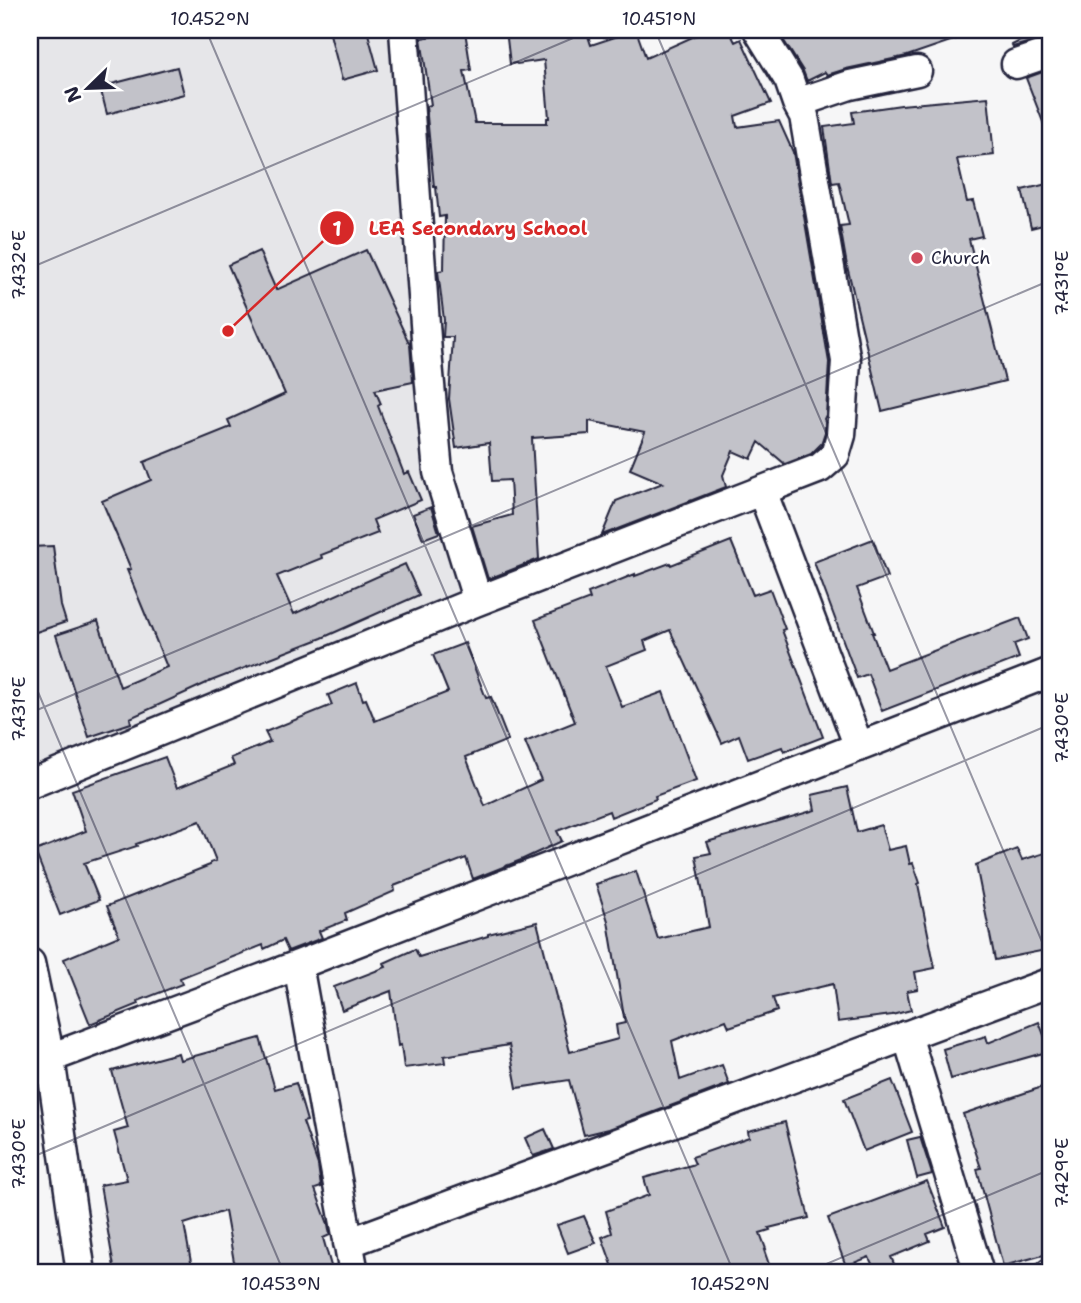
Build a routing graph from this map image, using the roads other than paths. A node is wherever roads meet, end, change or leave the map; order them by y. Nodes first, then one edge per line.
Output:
1 (404, 30) edge
2 (758, 30) edge
3 (1051, 52) edge
4 (1016, 64) dead end
5 (917, 71) dead end
6 (797, 103) junction
7 (762, 491) junction
8 (475, 602) junction
9 (1051, 672) edge
10 (859, 747) junction
11 (30, 784) edge
12 (30, 963) edge
13 (298, 965) junction
14 (1051, 982) edge
15 (907, 1035) junction
16 (50, 1058) junction
17 (348, 1243) junction
18 (82, 1273) edge
19 (354, 1273) edge
20 (979, 1273) edge

1 - 8 street
2 - 6 street
3 - 4 street
5 - 6 street
6 - 7 street
7 - 8 street
7 - 10 street
8 - 11 street
9 - 10 street
10 - 13 street
12 - 16 street
13 - 16 street
13 - 17 street
14 - 15 street
15 - 17 street
15 - 20 street
16 - 18 street
17 - 19 street

